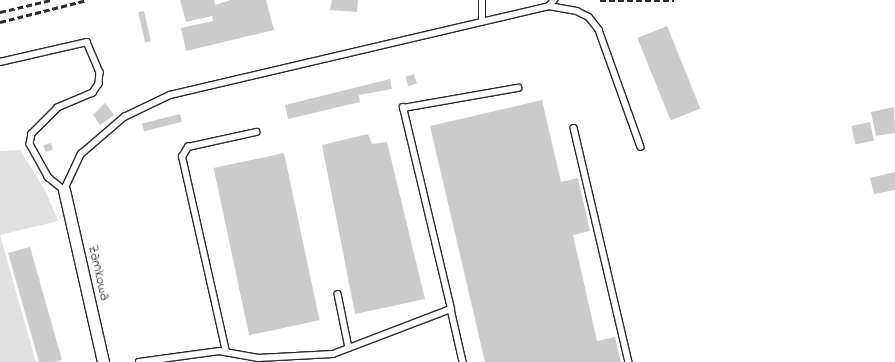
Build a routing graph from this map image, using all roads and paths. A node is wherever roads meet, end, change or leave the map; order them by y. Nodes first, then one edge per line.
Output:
1 (482, 0) edge
2 (554, 0) edge
3 (549, 6) junction
4 (482, 21) junction
5 (0, 62) edge
6 (518, 88) dead end
7 (574, 128) dead end
8 (256, 132) dead end
9 (641, 147) dead end
10 (64, 190) junction
11 (338, 294) dead end
12 (451, 309) junction
13 (349, 348) junction
14 (226, 352) junction
15 (103, 362) edge
16 (139, 362) edge
17 (463, 362) edge
18 (629, 362) edge

1 - 4 lane
2 - 3 lane
3 - 4 lane
3 - 9 lane
4 - 10 lane
5 - 10 lane
6 - 12 lane
7 - 18 lane
8 - 14 lane
10 - 15 street, Zamkowa
11 - 13 lane
12 - 13 lane
12 - 17 lane
13 - 14 lane
14 - 16 lane

